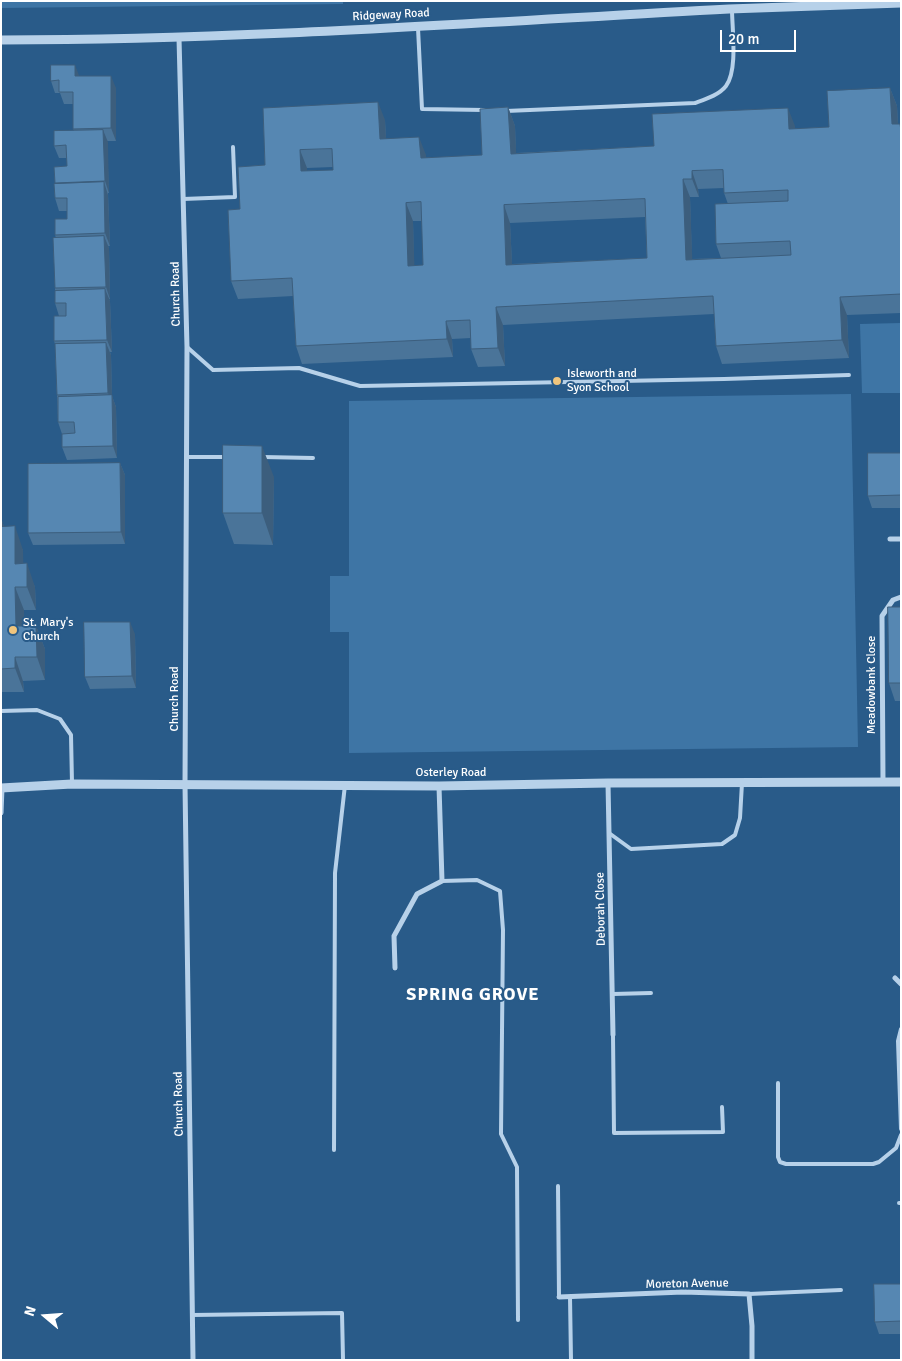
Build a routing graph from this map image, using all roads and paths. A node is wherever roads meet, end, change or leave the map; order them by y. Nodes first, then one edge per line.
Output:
1 (901, 3) edge
2 (759, 5) edge
3 (732, 9) junction
4 (418, 26) junction
5 (179, 38) junction
6 (1, 40) edge
7 (490, 110) edge
8 (499, 111) edge
9 (233, 147) dead end
10 (183, 199) junction
11 (187, 347) junction
12 (849, 375) dead end
13 (186, 457) junction
14 (235, 457) edge
15 (255, 457) edge
16 (313, 458) dead end
17 (890, 539) dead end
18 (901, 539) edge
19 (901, 597) edge
20 (1, 711) edge
21 (883, 782) junction
22 (901, 782) edge
23 (608, 783) junction
24 (742, 783) junction
25 (72, 784) junction
26 (185, 784) junction
27 (345, 785) junction
28 (439, 786) junction
29 (2, 788) edge
30 (1, 813) edge
31 (609, 833) junction
32 (442, 881) junction
33 (396, 968) dead end
34 (895, 978) dead end
35 (901, 984) edge
36 (651, 993) dead end
37 (613, 994) junction
38 (901, 1029) edge
39 (613, 1035) joint
40 (778, 1083) dead end
41 (722, 1107) dead end
42 (901, 1129) edge
43 (901, 1135) edge
44 (334, 1150) dead end
45 (558, 1186) dead end
46 (841, 1290) dead end
47 (749, 1294) junction
48 (559, 1297) joint
49 (570, 1297) junction
50 (192, 1315) junction
51 (518, 1320) dead end
52 (342, 1358) dead end
53 (193, 1360) edge
54 (571, 1360) edge
55 (752, 1360) edge

1 - 2 street, Ridgeway Road
2 - 3 street, Ridgeway Road
3 - 4 street, Ridgeway Road
3 - 8 lane
4 - 5 street, Ridgeway Road
4 - 7 lane
5 - 6 street, Ridgeway Road
5 - 10 street, Church Road
9 - 10 lane
10 - 11 street, Church Road
11 - 12 lane
11 - 13 street, Church Road
13 - 14 lane
13 - 26 street, Church Road
15 - 16 lane
17 - 18 street
19 - 21 street, Meadowbank Close
20 - 25 lane
21 - 22 street, Osterley Road
21 - 24 street, Osterley Road
23 - 24 street, Osterley Road
23 - 28 street, Osterley Road
23 - 31 street, Deborah Close
24 - 31 lane
25 - 26 street, Osterley Road
25 - 29 street, Osterley Road
26 - 27 street, Osterley Road
26 - 50 street, Church Road
27 - 28 street, Osterley Road
27 - 44 lane
28 - 32 street
29 - 30 street
31 - 37 street, Deborah Close
32 - 33 street
32 - 51 lane
34 - 35 street
36 - 37 lane
37 - 39 street, Deborah Close
38 - 42 lane
39 - 41 lane
40 - 43 lane
45 - 48 lane
46 - 47 lane
47 - 49 street, Moreton Avenue
47 - 55 street
48 - 49 street, Moreton Avenue
49 - 54 lane
50 - 52 lane
50 - 53 street, Church Road

